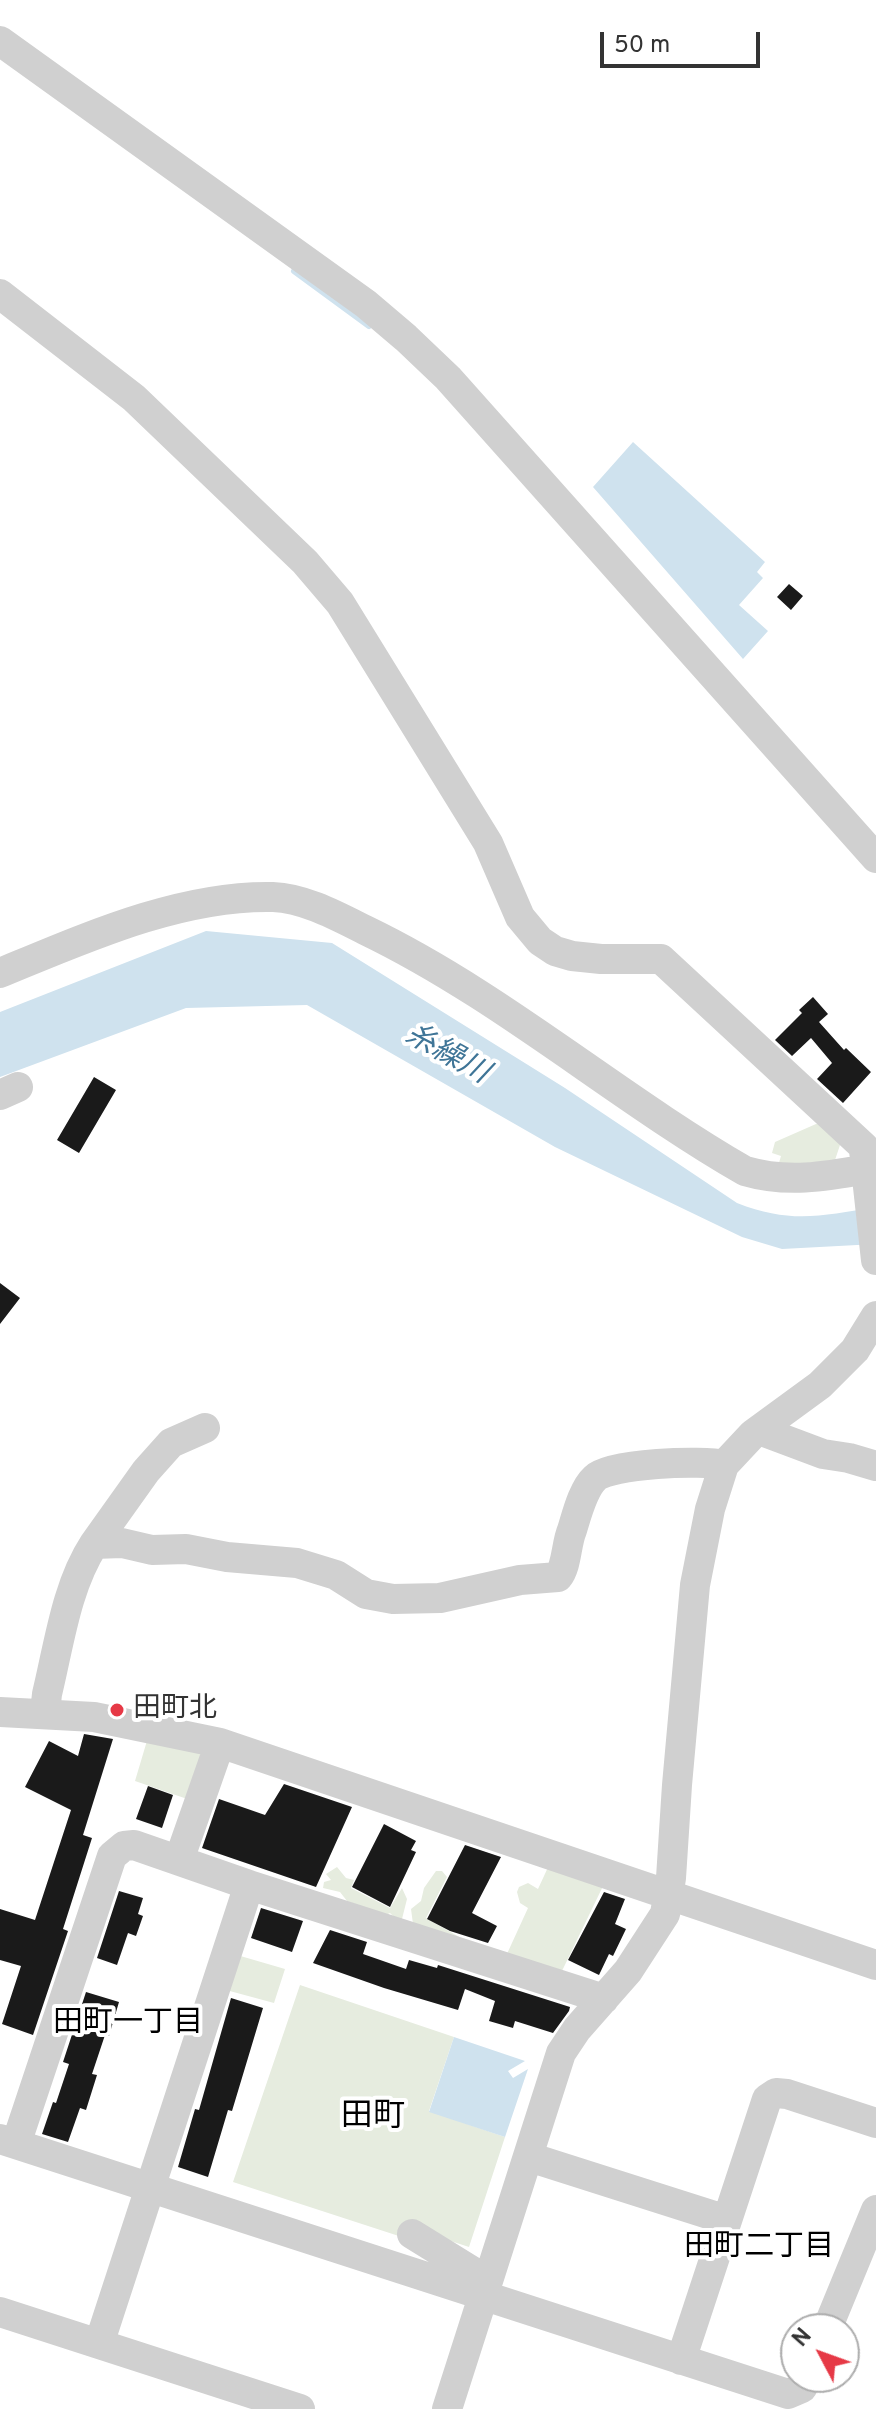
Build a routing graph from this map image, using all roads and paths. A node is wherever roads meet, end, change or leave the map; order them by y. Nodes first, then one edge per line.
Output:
1 (0, 41) edge
2 (0, 294) edge
3 (876, 858) edge
4 (0, 973) edge
5 (868, 1156) edge
6 (876, 1260) edge
7 (876, 1316) edge
8 (205, 1428) dead end
9 (759, 1430) junction
10 (724, 1465) junction
11 (876, 1466) edge
12 (94, 1544) junction
13 (0, 1712) edge
14 (45, 1713) junction
15 (220, 1743) junction
16 (179, 1860) junction
17 (249, 1885) junction
18 (670, 1894) junction
19 (876, 1965) edge
20 (604, 1999) junction
21 (876, 2123) edge
22 (8, 2142) edge
23 (529, 2157) junction
24 (152, 2187) junction
25 (876, 2210) edge
26 (727, 2220) junction
27 (412, 2234) dead end
28 (864, 2269) edge
29 (485, 2288) junction
30 (0, 2312) edge
31 (837, 2313) edge
32 (99, 2344) junction
33 (681, 2360) junction
34 (780, 2391) edge
35 (300, 2409) edge
36 (447, 2409) edge

1 - 3 street
2 - 5 street
4 - 5 street
5 - 6 street
7 - 9 street
8 - 12 street
9 - 10 street
9 - 11 street
10 - 12 street
10 - 18 street
12 - 14 street
13 - 14 street
14 - 15 street
15 - 16 street
15 - 18 street
16 - 17 street
16 - 22 street
17 - 20 street
17 - 24 street
18 - 19 street
18 - 20 street
20 - 23 street
21 - 26 street
22 - 24 street
23 - 26 street
23 - 29 street
24 - 29 street
24 - 32 street
25 - 28 street
26 - 33 street
27 - 29 street
28 - 31 street
29 - 33 street
29 - 36 street
30 - 32 street
32 - 35 street
33 - 34 street

